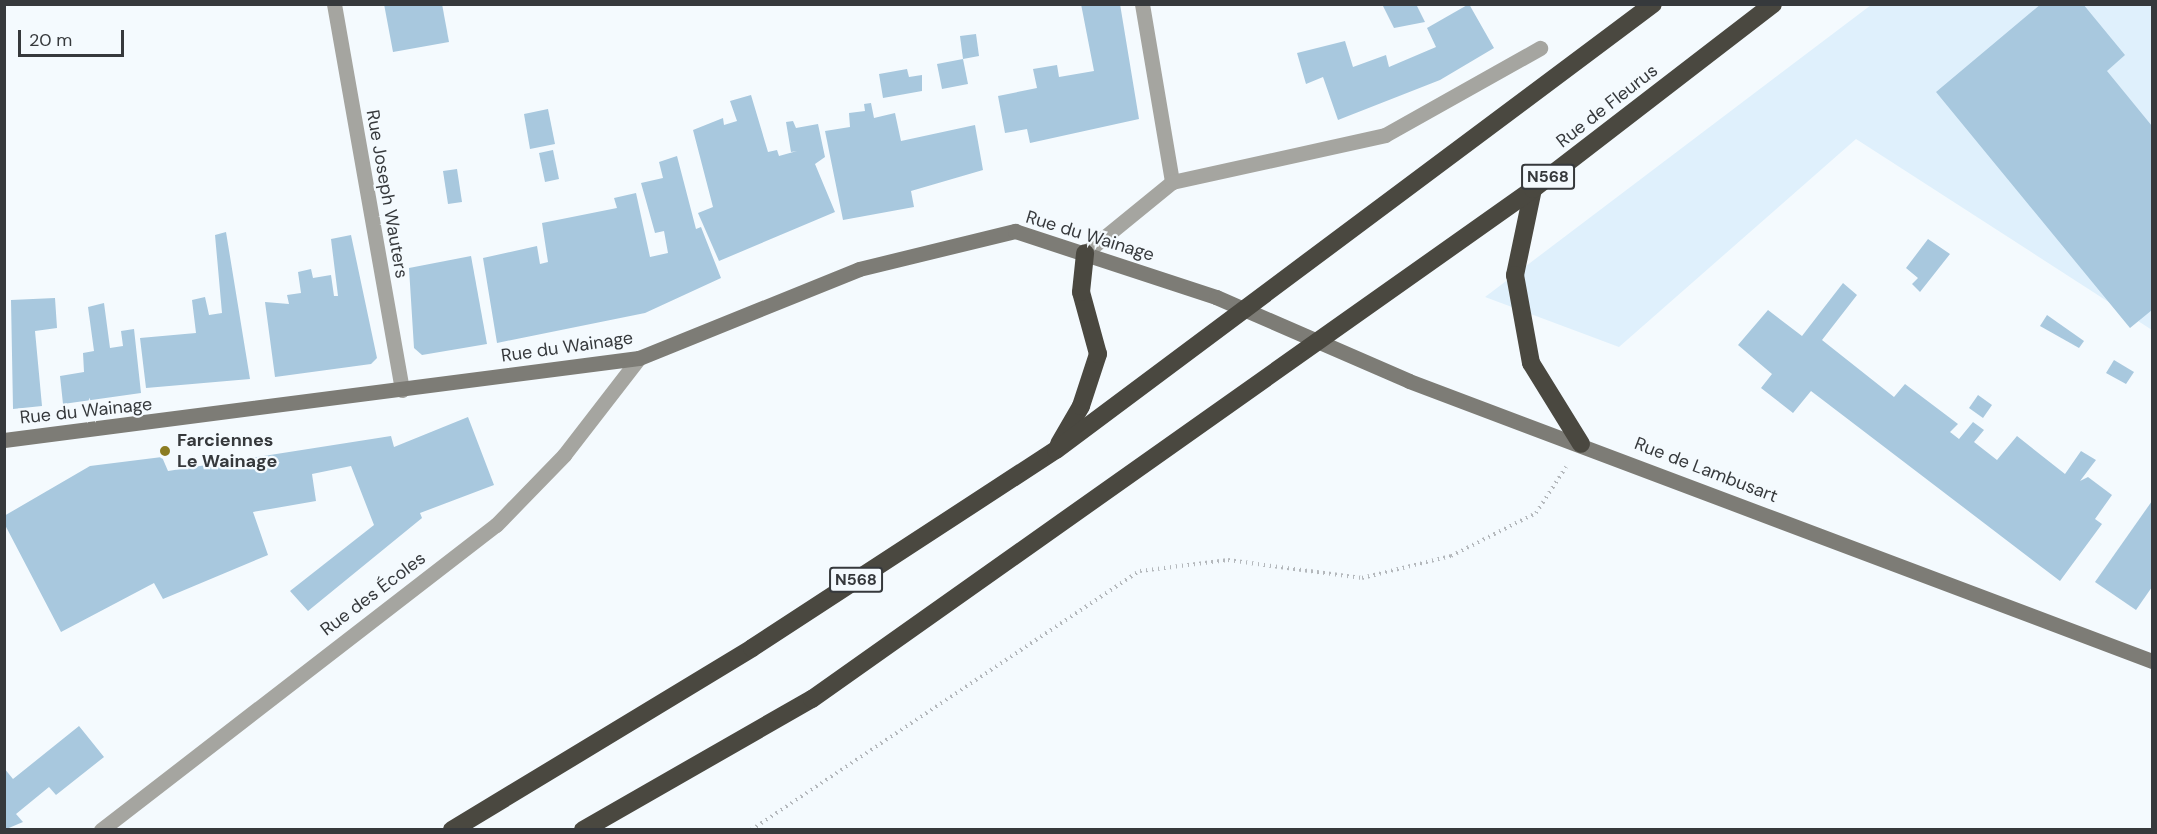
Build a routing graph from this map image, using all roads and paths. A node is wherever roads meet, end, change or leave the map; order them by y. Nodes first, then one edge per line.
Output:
1 (334, 4) edge
2 (1142, 4) edge
3 (1653, 4) edge
4 (1773, 4) edge
5 (1540, 48) dead end
6 (1172, 182) junction
7 (1533, 189) junction
8 (1085, 253) junction
9 (1248, 311) junction
10 (1318, 343) junction
11 (639, 358) junction
12 (402, 390) junction
13 (4, 440) edge
14 (1581, 444) junction
15 (1056, 450) junction
16 (2152, 661) edge
17 (101, 830) edge
18 (452, 830) edge
19 (584, 830) edge
20 (751, 830) edge

1 - 12 street, Rue Joseph Wauters
2 - 6 street
3 - 9 highway, N568
4 - 7 highway, Rue de Fleurus / N568
5 - 6 street
6 - 8 street
7 - 10 highway, Rue de Fleurus / N568
7 - 14 highway
8 - 9 street, Rue du Wainage
8 - 11 street, Rue du Wainage
8 - 15 highway
9 - 10 street, Rue de Lambusart
9 - 15 highway, N568
10 - 14 street, Rue de Lambusart
10 - 19 highway, N568
11 - 12 street, Rue du Wainage
11 - 17 street, Rue des Écoles
12 - 13 street, Rue du Wainage
14 - 16 street, Rue de Lambusart
14 - 20 path
15 - 18 highway, N568

